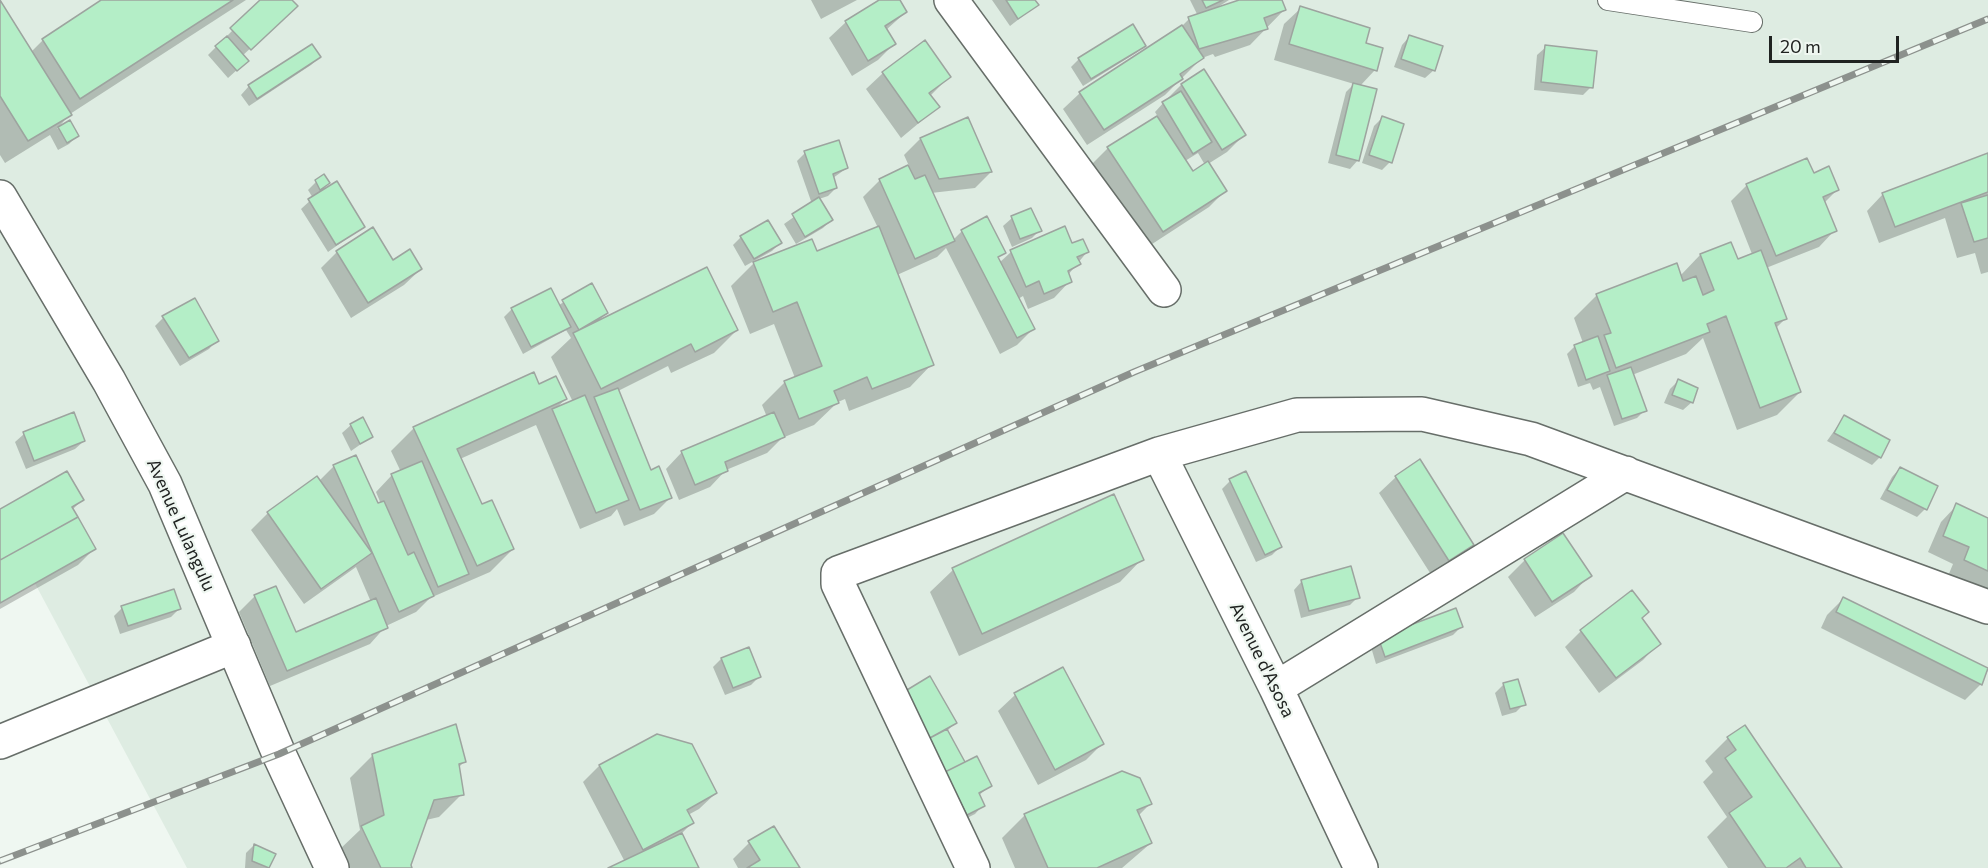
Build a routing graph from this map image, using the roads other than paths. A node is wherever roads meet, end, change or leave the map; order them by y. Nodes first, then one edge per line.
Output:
1 (951, 0) edge
2 (1608, 0) edge
3 (1752, 22) dead end
4 (0, 197) edge
5 (1164, 290) dead end
6 (1159, 454) junction
7 (1626, 473) junction
8 (1988, 607) edge
9 (234, 646) junction
10 (1276, 688) junction
11 (0, 742) edge
12 (332, 868) edge
13 (973, 868) edge
14 (1361, 868) edge

1 - 5 street
2 - 3 lane
4 - 9 street, Avenue Lulangulu
6 - 7 street
6 - 10 street, Avenue d'Asosa
6 - 13 street
7 - 8 street
7 - 10 street
9 - 11 street
9 - 12 street, Avenue Lulangulu
10 - 14 street, Avenue d'Asosa

